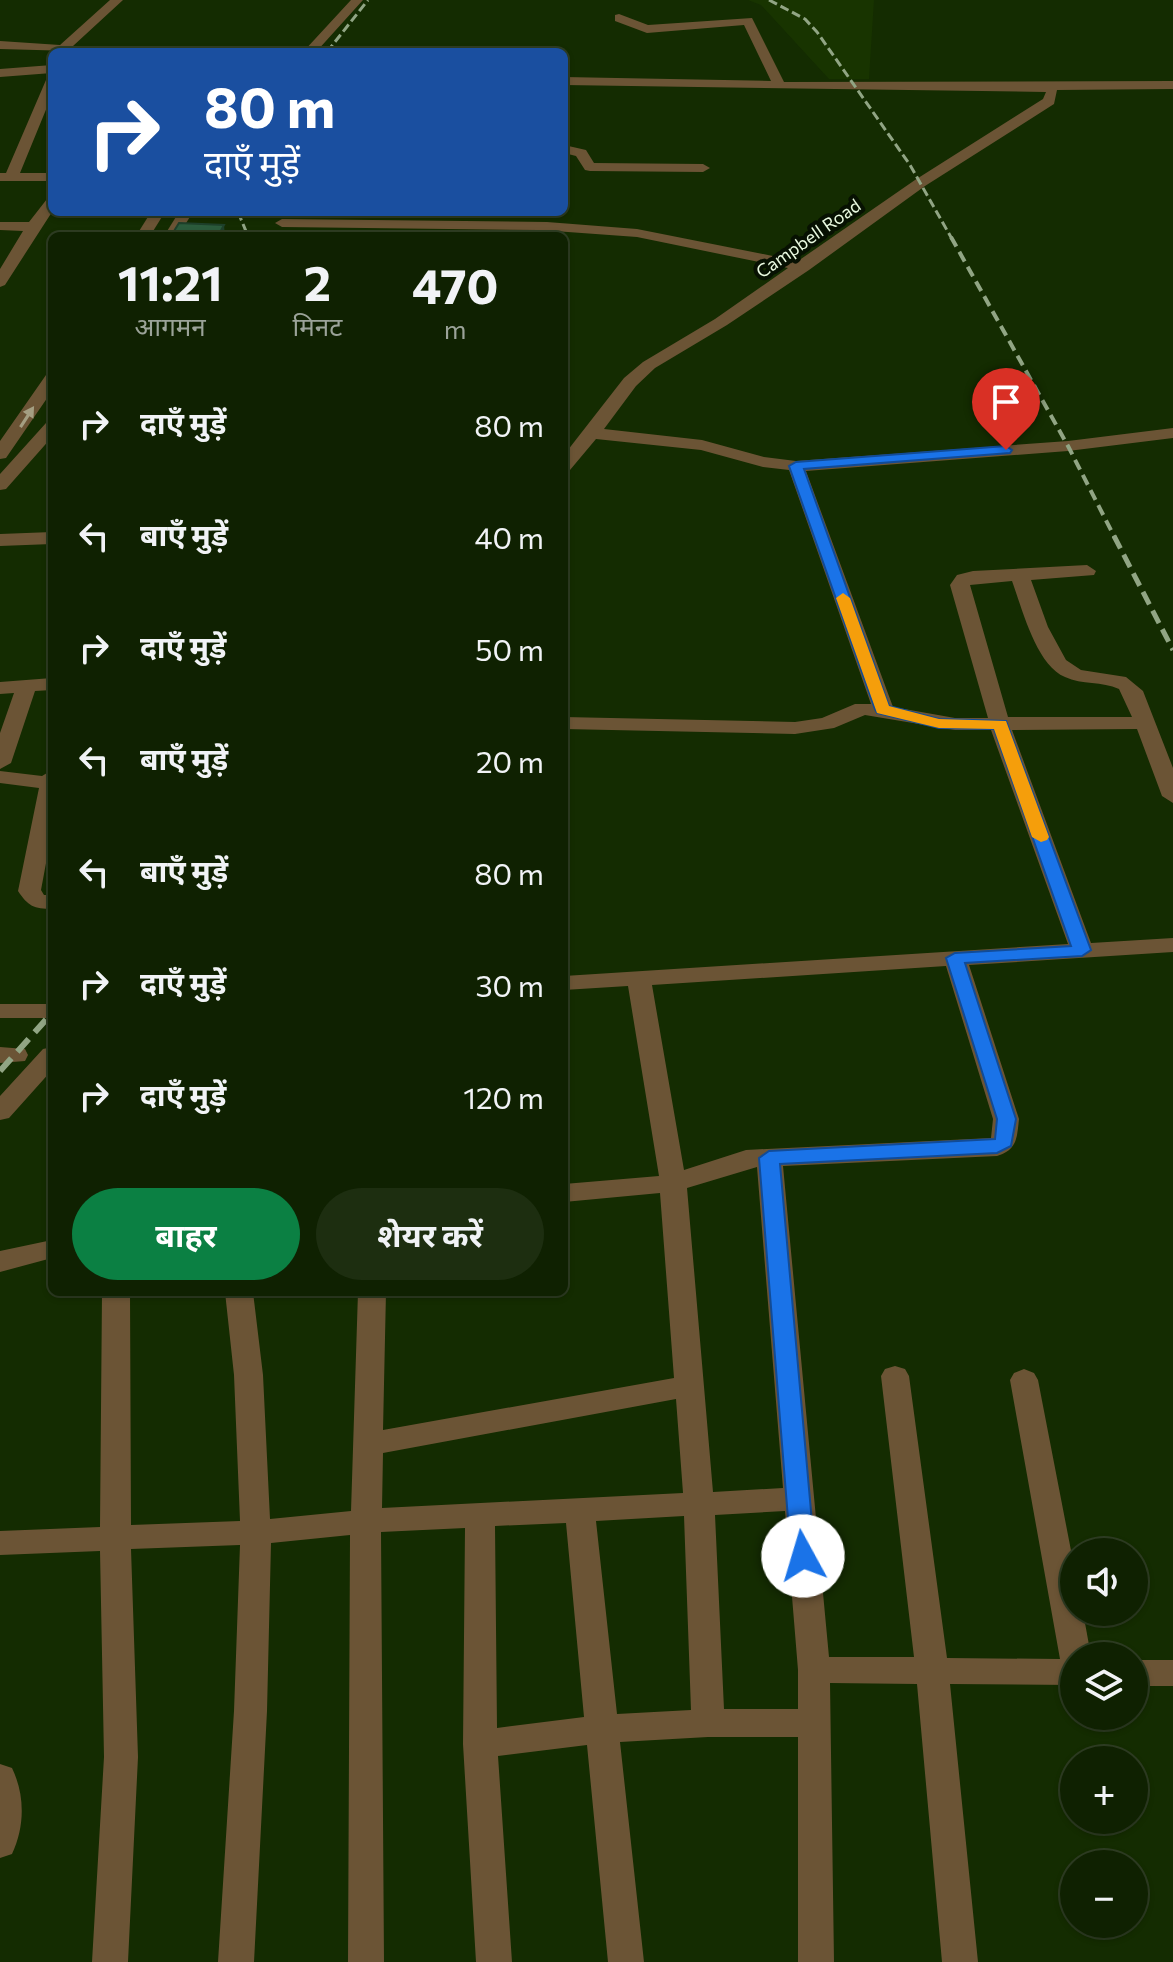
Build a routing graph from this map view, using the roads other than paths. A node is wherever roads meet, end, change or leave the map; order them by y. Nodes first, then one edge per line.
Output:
1 (117, 0) edge
2 (357, 0) edge
3 (619, 18) dead end
4 (0, 45) edge
5 (48, 48) edge
6 (64, 48) edge
7 (313, 48) edge
8 (48, 69) edge
9 (0, 73) edge
10 (568, 82) edge
11 (779, 85) junction
12 (1173, 85) edge
13 (1048, 86) junction
14 (48, 88) edge
15 (568, 150) edge
16 (703, 168) dead end
17 (6, 177) edge
18 (48, 177) edge
19 (48, 207) edge
20 (460, 218) edge
21 (282, 223) dead end
22 (0, 226) edge
23 (33, 227) junction
24 (547, 231) edge
25 (804, 267) junction
26 (0, 282) edge
27 (48, 385) edge
28 (48, 431) edge
29 (592, 433) junction
30 (1173, 433) edge
31 (0, 454) edge
32 (568, 461) edge
33 (796, 466) junction
34 (0, 485) edge
35 (48, 538) edge
36 (0, 540) edge
37 (1087, 571) dead end
38 (1019, 574) junction
39 (48, 685) edge
40 (0, 688) edge
41 (26, 688) junction
42 (883, 709) junction
43 (568, 723) edge
44 (1145, 723) junction
45 (1000, 725) junction
46 (0, 763) edge
47 (0, 777) edge
48 (48, 779) edge
49 (48, 794) edge
50 (1173, 796) edge
51 (48, 902) edge
52 (1173, 945) edge
53 (1082, 950) junction
54 (955, 958) junction
55 (639, 978) junction
56 (568, 983) edge
57 (0, 1011) edge
58 (48, 1011) edge
59 (48, 1059) edge
60 (0, 1112) edge
61 (769, 1158) junction
62 (673, 1183) junction
63 (568, 1193) edge
64 (48, 1250) edge
65 (0, 1263) edge
66 (116, 1296) edge
67 (240, 1296) edge
68 (372, 1296) edge
69 (895, 1376) dead end
70 (1024, 1380) dead end
71 (691, 1386) junction
72 (369, 1444) junction
73 (798, 1499) junction
74 (699, 1506) junction
75 (580, 1511) junction
76 (480, 1515) junction
77 (367, 1521) junction
78 (257, 1532) junction
79 (115, 1539) junction
80 (0, 1543) edge
81 (1072, 1642) edge
82 (814, 1670) junction
83 (932, 1670) junction
84 (1060, 1672) edge
85 (1148, 1673) edge
86 (1173, 1673) edge
87 (708, 1723) junction
88 (816, 1723) junction
89 (603, 1729) junction
90 (480, 1744) junction
91 (0, 1778) edge
92 (0, 1843) edge
93 (110, 1962) edge
94 (236, 1962) edge
95 (366, 1962) edge
96 (494, 1962) edge
97 (626, 1962) edge
98 (816, 1962) edge
99 (960, 1962) edge

1 - 6 street
2 - 7 street
3 - 11 street
4 - 5 street
8 - 9 street
10 - 11 street
11 - 13 street
12 - 13 street
13 - 25 street, Campbell Road
14 - 17 street
15 - 16 street
17 - 18 street
19 - 23 street
20 - 21 street
20 - 24 street
22 - 23 street
23 - 26 street
24 - 25 street
25 - 29 street, Campbell Road
31 -> 27 street
28 - 34 street
29 - 32 street, Campbell Road
29 - 33 street
30 - 33 street
33 - 42 street
35 - 36 street
37 - 38 street
38 - 44 street
38 - 45 street
39 - 41 street
40 - 41 street
41 - 46 street
42 - 43 street
42 - 45 street
44 - 45 street
44 - 50 street
45 - 53 street
47 - 48 street
49 - 51 street
52 - 53 street
53 - 54 street
54 - 55 street
54 - 61 street
55 - 56 street
55 - 62 street
57 - 58 street
59 - 60 street
61 - 62 street
61 - 73 street
62 - 63 street
62 - 71 street
64 - 65 street
66 - 79 street
67 - 78 street
68 - 72 street
69 - 83 street
70 - 81 street
71 - 72 street
71 - 74 street
72 - 77 street
73 - 74 street
73 - 82 street
74 - 75 street
74 - 87 street
75 - 76 street
75 - 89 street
76 - 77 street
76 - 90 street
77 - 78 street
77 - 95 street
78 - 79 street
78 - 94 street
79 - 80 street
79 - 93 street
82 - 83 street
82 - 88 street
83 - 84 street
83 - 99 street
85 - 86 street
87 - 88 street
87 - 89 street
88 - 98 street
89 - 90 street
89 - 97 street
90 - 96 street
91 - 92 street

